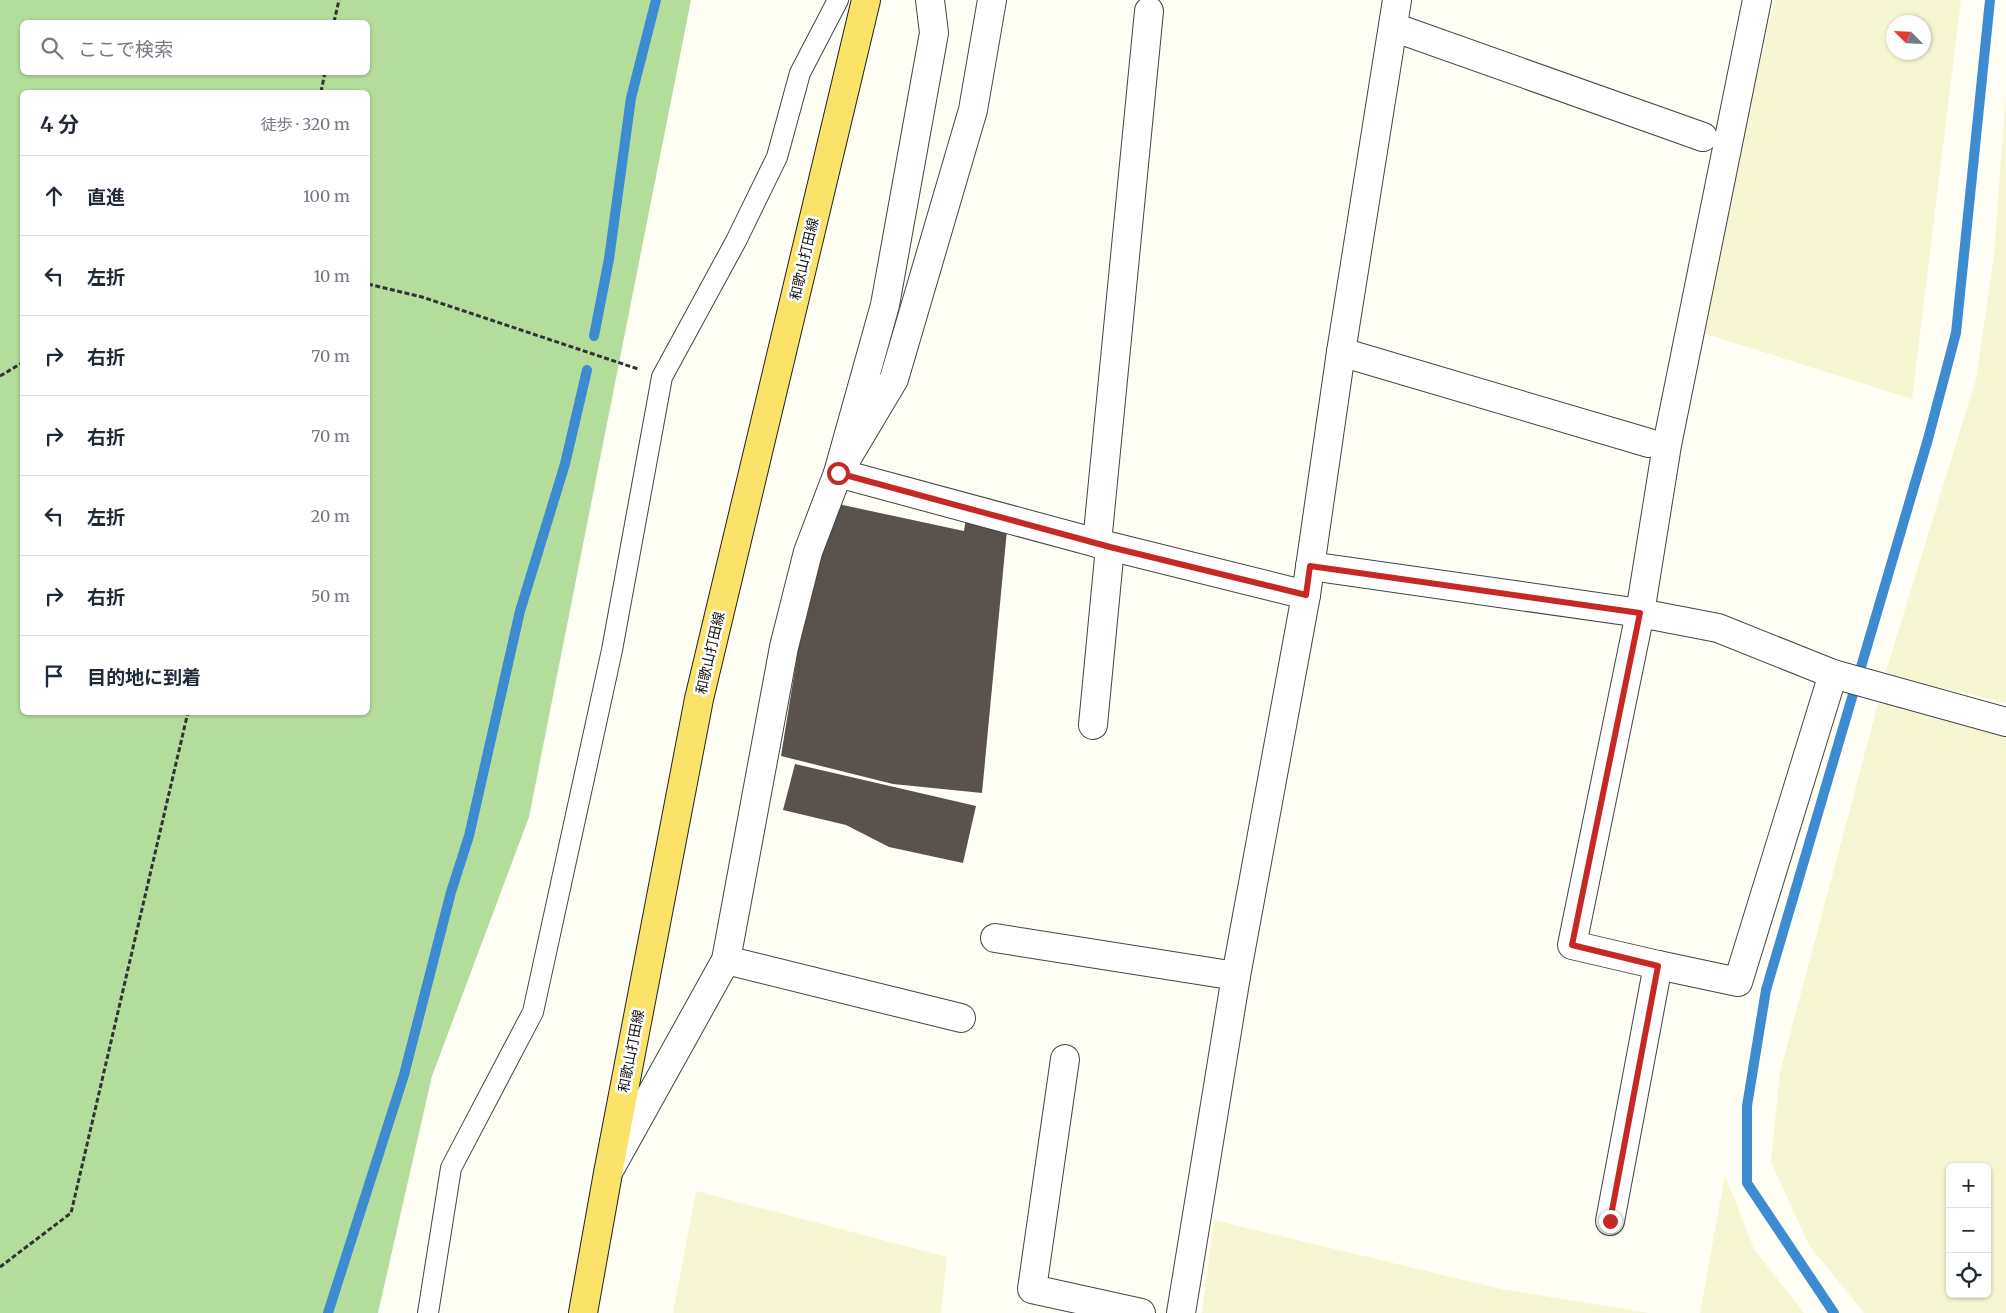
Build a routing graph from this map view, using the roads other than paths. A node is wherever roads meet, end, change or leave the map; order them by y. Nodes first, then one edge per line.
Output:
1 (838, 0) edge
2 (866, 0) edge
3 (930, 0) edge
4 (992, 0) edge
5 (1397, 0) edge
6 (1757, 0) edge
7 (1149, 11) dead end
8 (1392, 27) junction
9 (1703, 137) dead end
10 (1341, 352) junction
11 (1649, 443) dead end
12 (838, 473) junction
13 (1103, 545) junction
14 (1310, 566) junction
15 (1306, 595) junction
16 (1640, 613) junction
17 (1833, 674) junction
18 (2006, 722) edge
19 (1093, 726) dead end
20 (995, 938) dead end
21 (726, 960) junction
22 (1658, 966) junction
23 (1236, 976) junction
24 (961, 1018) dead end
25 (1065, 1059) dead end
26 (608, 1173) junction
27 (1610, 1221) dead end
28 (428, 1313) edge
29 (584, 1313) edge
30 (1141, 1313) edge
31 (1181, 1313) edge

1 - 28 lane
2 - 26 main road, 和歌山打田線
3 - 12 street
4 - 12 street
5 - 8 street
6 - 16 street
7 - 13 street
8 - 9 street
8 - 10 street
10 - 11 street
10 - 14 street
12 - 13 street
12 - 21 street
13 - 15 street
13 - 19 street
14 - 15 street
14 - 16 street
15 - 23 street
16 - 17 street
16 - 22 street
17 - 18 street
17 - 22 street
20 - 23 street
21 - 24 street
21 - 26 street
22 - 27 street
23 - 31 street
25 - 30 street
26 - 29 main road, 和歌山打田線

